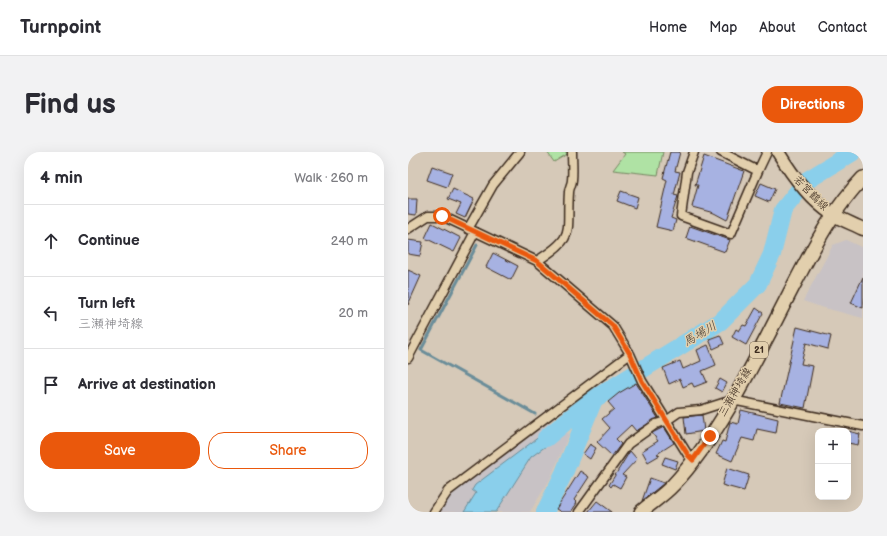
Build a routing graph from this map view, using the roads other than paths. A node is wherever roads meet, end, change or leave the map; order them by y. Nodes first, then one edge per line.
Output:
1 (520, 152) edge
2 (572, 152) edge
3 (694, 152) edge
4 (721, 152) edge
5 (767, 152) edge
6 (778, 152) edge
7 (758, 171) junction
8 (863, 178) edge
9 (832, 214) junction
10 (408, 229) edge
11 (863, 229) edge
12 (472, 230) junction
13 (537, 261) junction
14 (630, 354) junction
15 (408, 358) edge
16 (732, 400) junction
17 (666, 421) junction
18 (863, 426) edge
19 (693, 460) junction
20 (434, 512) edge
21 (579, 512) edge
22 (641, 512) edge

1 - 12 street
2 - 13 street
3 - 7 street
4 - 7 street
5 - 7 street
6 - 9 main road, 若宮鶴線
8 - 9 main road, 三瀬神埼線 / 21
9 - 11 main road, 若宮鶴線
9 - 16 main road, 三瀬神埼線 / 21
10 - 12 street
12 - 13 street
12 - 15 street
13 - 14 street
14 - 17 street
14 - 20 street
16 - 17 street
16 - 18 street
16 - 19 main road, 三瀬神埼線 / 21
17 - 19 street
17 - 21 street
19 - 22 main road, 三瀬神埼線 / 21

